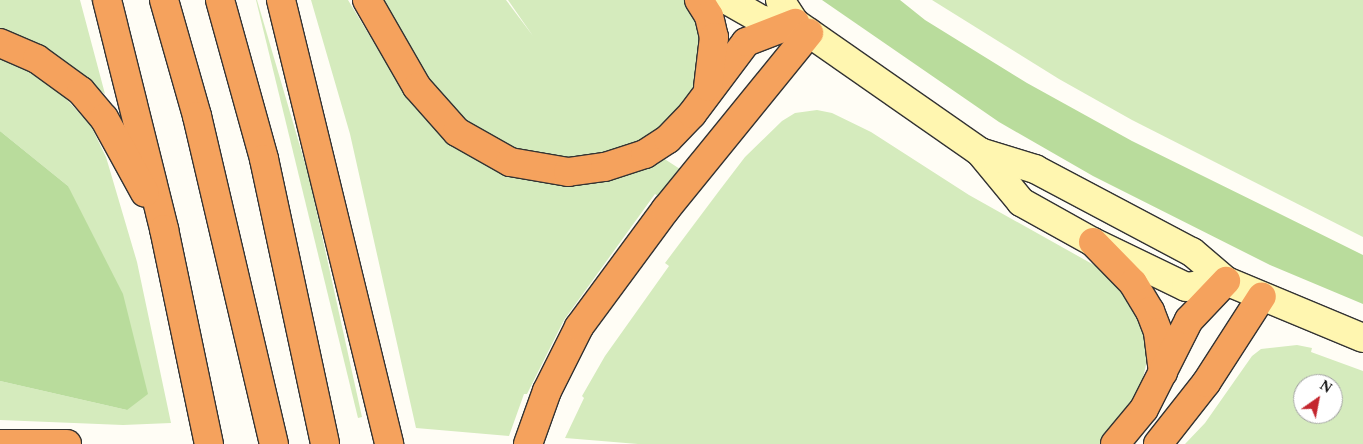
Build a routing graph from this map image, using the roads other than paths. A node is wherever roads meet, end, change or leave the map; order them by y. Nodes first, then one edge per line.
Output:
1 (107, 0) edge
2 (164, 0) edge
3 (220, 0) edge
4 (281, 0) edge
5 (367, 0) edge
6 (699, 0) edge
7 (727, 0) edge
8 (780, 0) edge
9 (802, 28) junction
10 (0, 43) edge
11 (706, 95) junction
12 (980, 152) junction
13 (164, 229) junction
14 (1093, 242) junction
15 (1226, 281) junction
16 (1262, 296) junction
17 (1354, 335) edge
18 (1163, 373) junction
19 (323, 432) edge
20 (387, 433) edge
21 (532, 434) edge
22 (0, 436) edge
23 (28, 442) junction
24 (0, 444) edge
25 (67, 444) edge
26 (209, 444) edge
27 (274, 444) edge
28 (1115, 444) edge
29 (1158, 444) edge

1 - 13 highway
2 - 27 highway
3 - 19 highway
4 - 20 highway
5 - 11 highway
6 - 11 highway
7 - 9 main road
8 - 9 main road
9 - 11 highway
9 - 12 main road
9 - 21 highway
10 - 13 highway
12 - 14 main road
12 - 15 main road
13 - 26 highway
14 - 15 main road
14 - 18 highway
15 - 16 main road
15 - 18 highway
16 - 17 main road
16 - 29 highway
18 - 28 highway
22 - 23 highway
23 - 24 highway
23 - 25 highway

